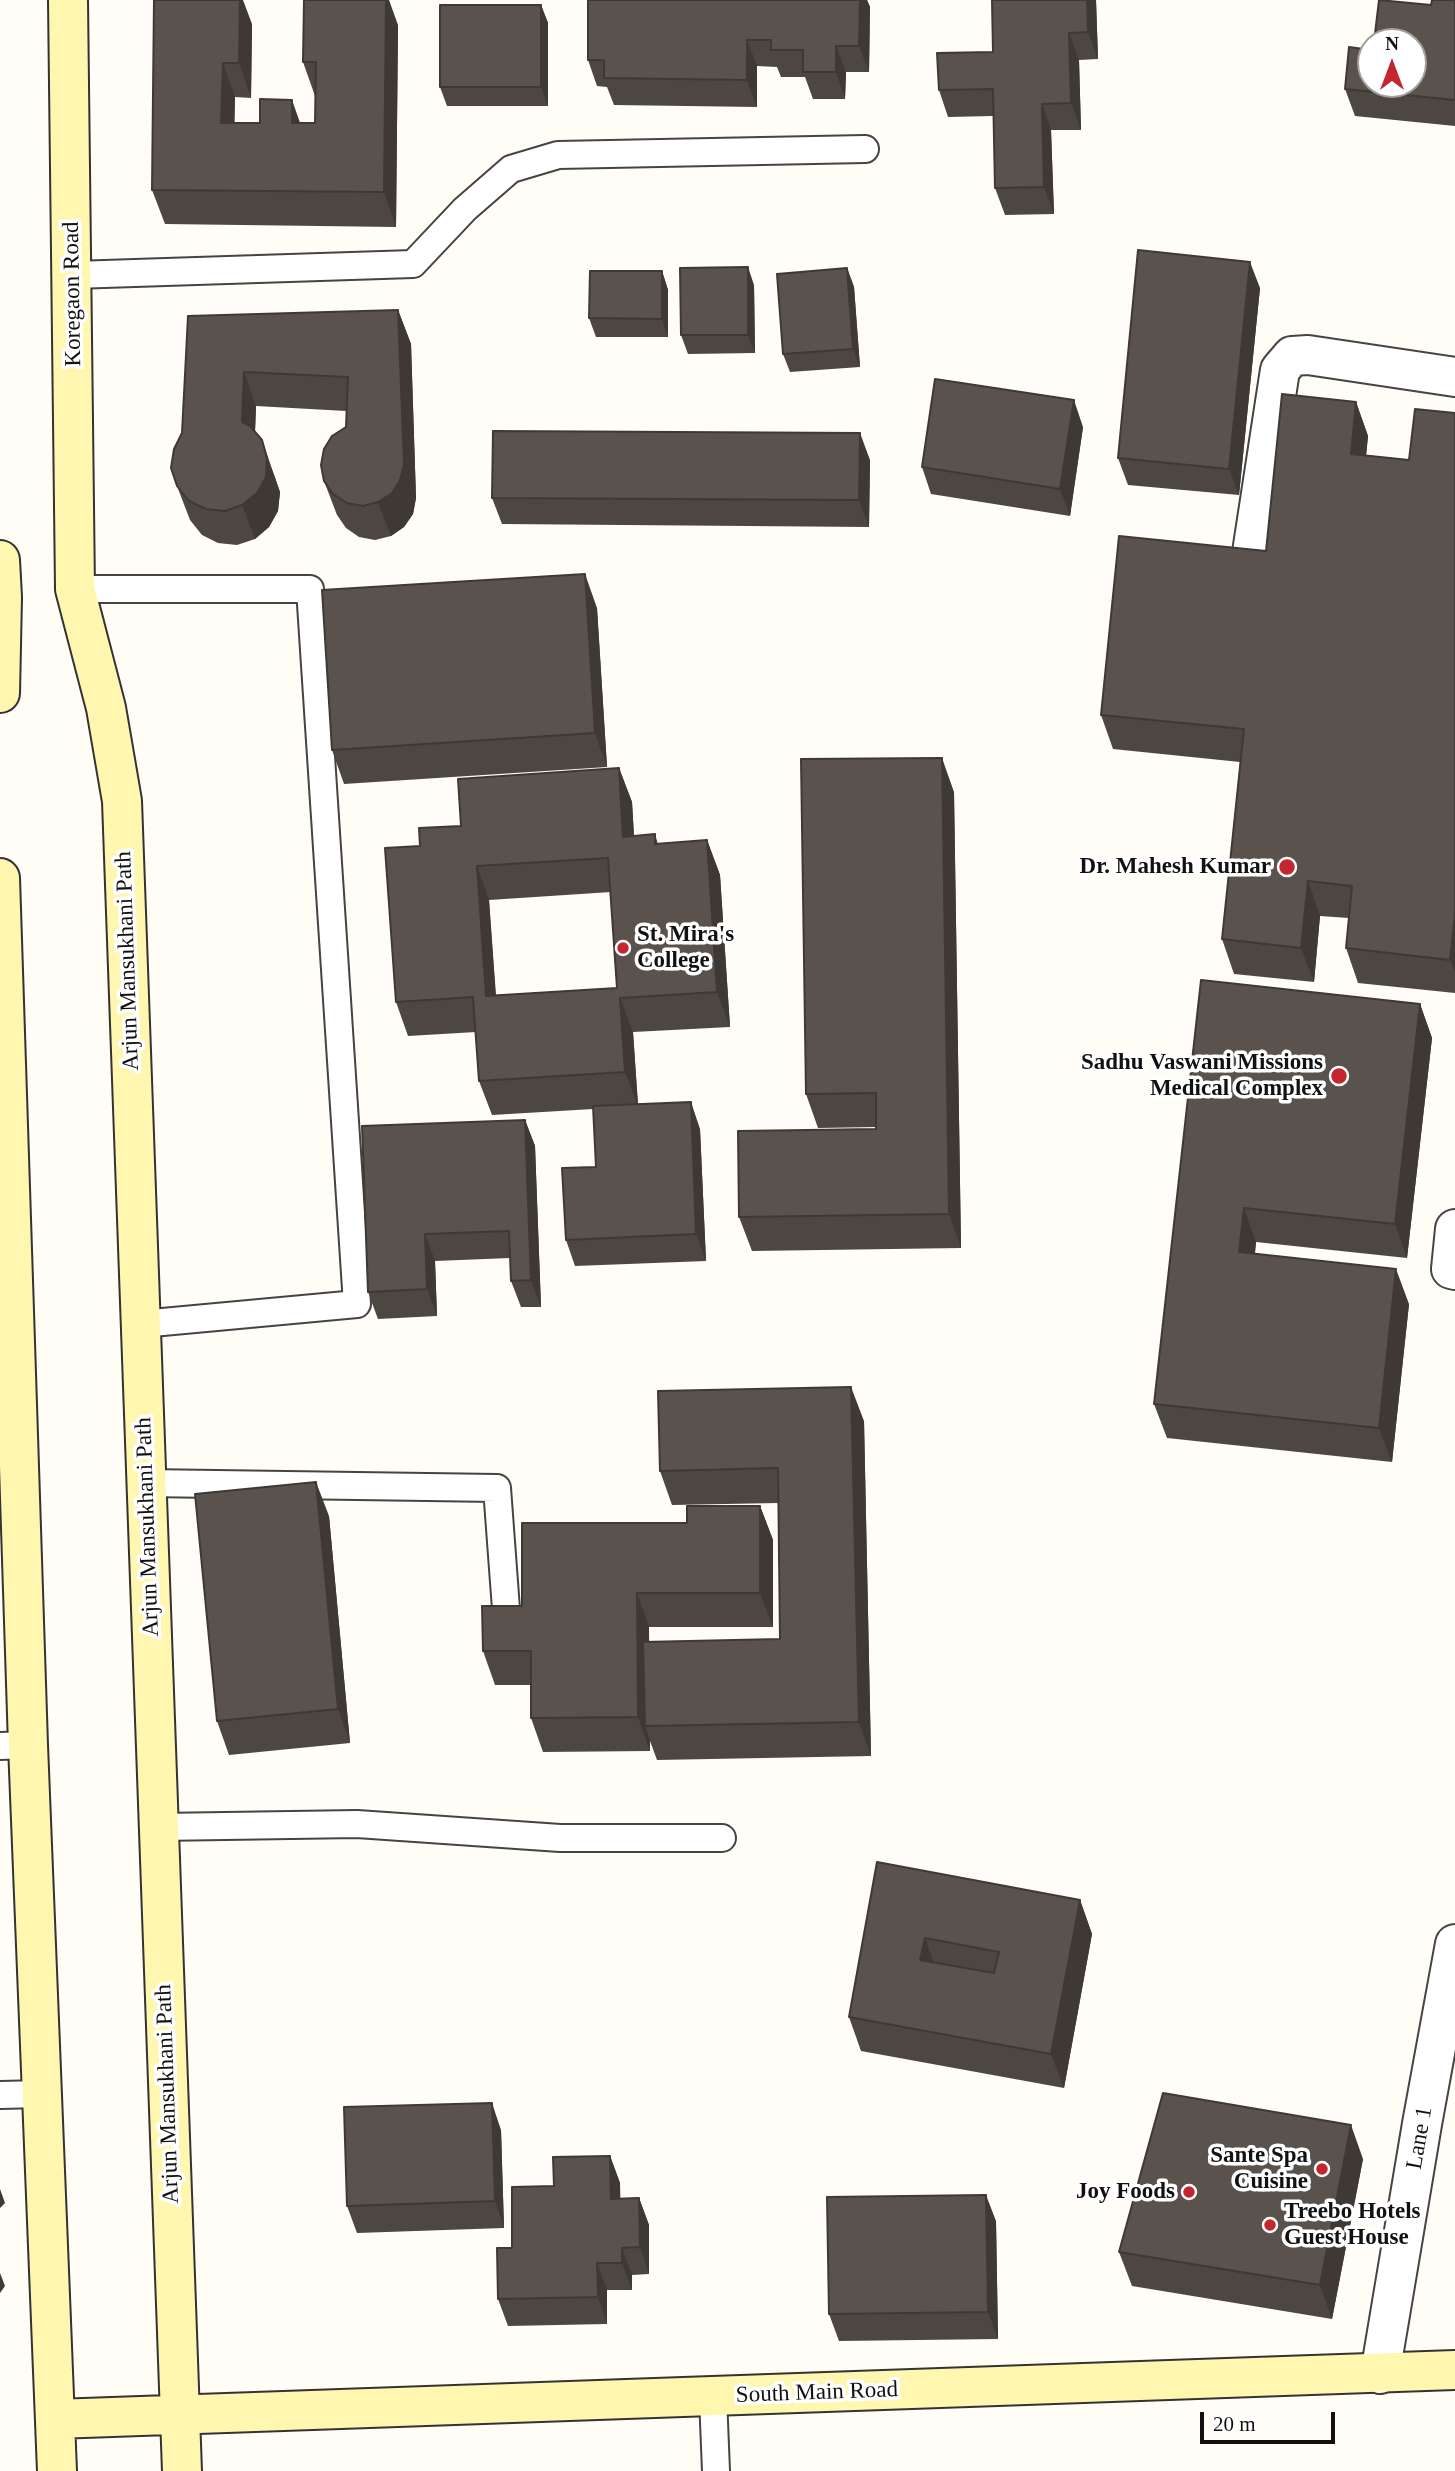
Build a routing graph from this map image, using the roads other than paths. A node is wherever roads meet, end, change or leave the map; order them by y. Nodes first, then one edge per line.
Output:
1 (68, 0) edge
2 (864, 149) dead end
3 (73, 275) junction
4 (1455, 377) edge
5 (1251, 559) edge
6 (1, 578) edge
7 (75, 589) junction
8 (0, 693) edge
9 (0, 878) edge
10 (1455, 1229) edge
11 (1455, 1270) edge
12 (141, 1324) junction
13 (7, 1347) edge
14 (146, 1483) junction
15 (506, 1609) edge
16 (14, 1746) edge
17 (159, 1827) junction
18 (722, 1838) dead end
19 (1455, 1944) edge
20 (42, 2094) junction
21 (0, 2095) edge
22 (1455, 2370) edge
23 (1380, 2374) junction
24 (712, 2397) junction
25 (180, 2415) junction
26 (55, 2420) junction
27 (57, 2471) edge
28 (182, 2471) edge
29 (716, 2471) edge

1 - 3 main road, Koregaon Road
2 - 3 lane
3 - 7 main road, Koregaon Road
4 - 5 street
6 - 8 main road
7 - 12 main road, Arjun Mansukhani Path
7 - 12 lane
9 - 13 main road
10 - 11 street
12 - 14 main road, Arjun Mansukhani Path
13 - 16 main road
14 - 15 lane
14 - 17 main road, Arjun Mansukhani Path
16 - 20 main road
17 - 18 lane
17 - 25 main road, Arjun Mansukhani Path
19 - 23 street, Lane 1
20 - 21 lane
20 - 26 main road
22 - 23 main road, South Main Road
23 - 24 main road, South Main Road
24 - 25 main road, South Main Road
24 - 29 lane
25 - 26 main road, South Main Road
25 - 28 main road, Arjun Mansukhani Path
26 - 27 main road

